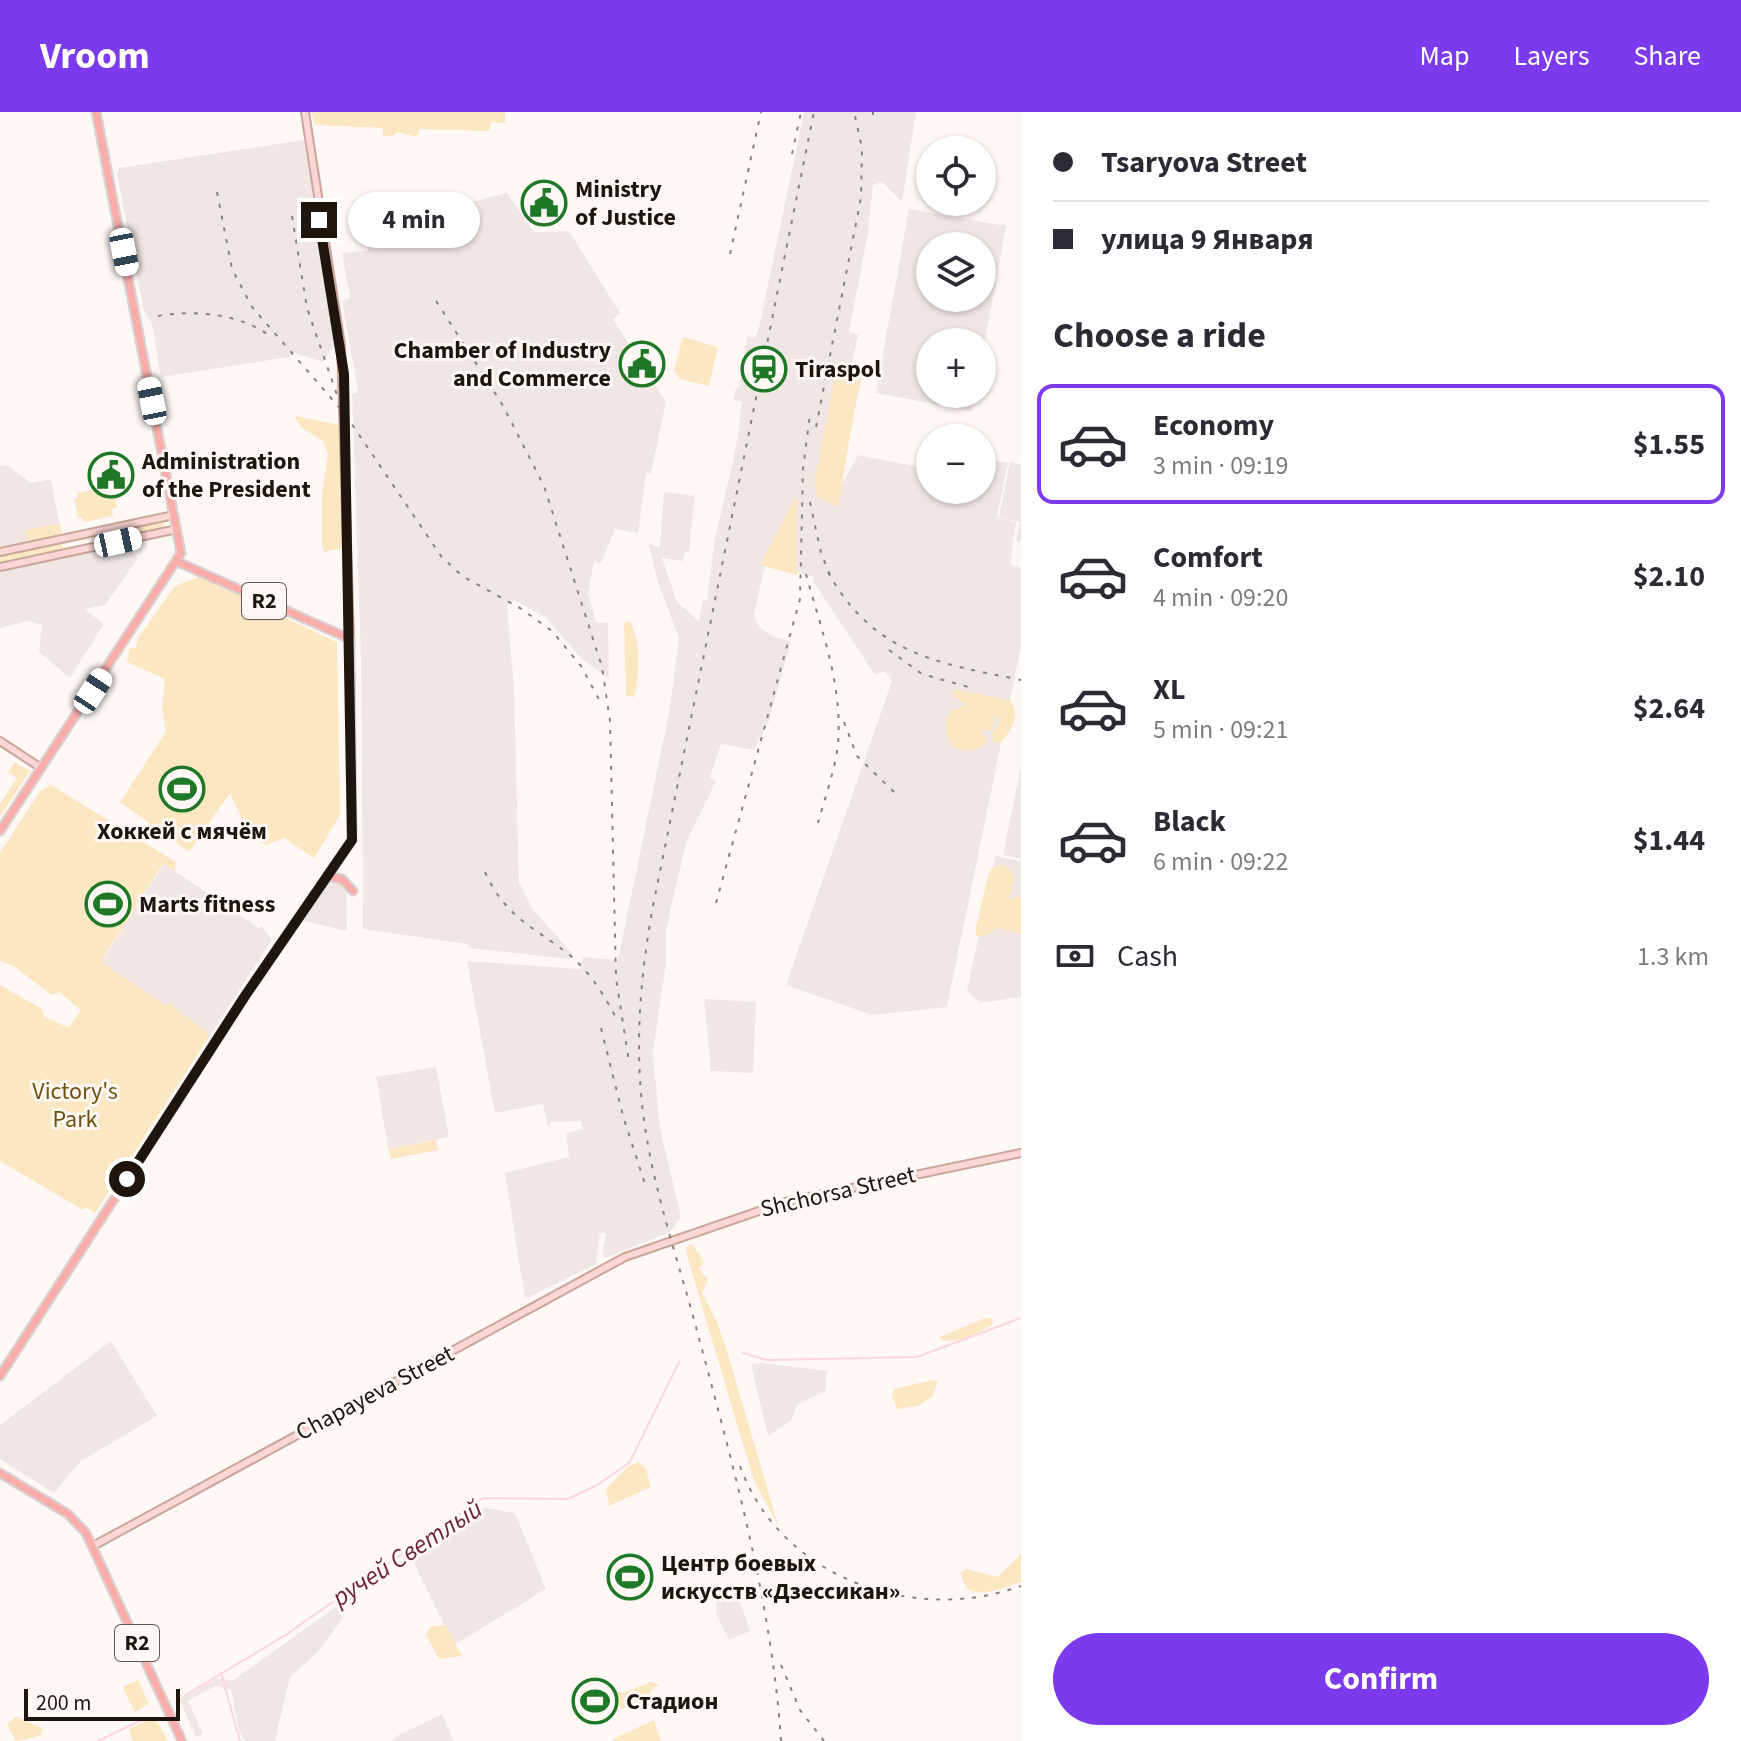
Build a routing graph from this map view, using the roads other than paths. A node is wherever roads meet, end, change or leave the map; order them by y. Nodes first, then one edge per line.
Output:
1 (96, 112) edge
2 (305, 112) edge
3 (174, 515) junction
4 (177, 529) junction
5 (90, 533) junction
6 (92, 547) junction
7 (0, 552) edge
8 (178, 562) junction
9 (0, 567) edge
10 (350, 639) junction
11 (0, 741) edge
12 (41, 768) junction
13 (0, 831) edge
14 (327, 876) junction
15 (353, 891) dead end
16 (1021, 1153) edge
17 (659, 1243) joint
18 (0, 1376) edge
19 (0, 1473) edge
20 (93, 1546) junction
21 (182, 1741) edge

1 - 3 main road
2 - 10 street
3 - 4 main road
3 - 5 street
4 - 6 street
4 - 8 main road
5 - 6 street
5 - 7 street
6 - 9 street
8 - 10 main road, R2
8 - 12 main road
10 - 14 main road
11 - 12 street
12 - 13 main road
14 - 15 main road
14 - 18 main road
16 - 17 street, Shchorsa Street
17 - 20 street, Chapayeva Street
19 - 20 main road, R2
20 - 21 main road, R2

